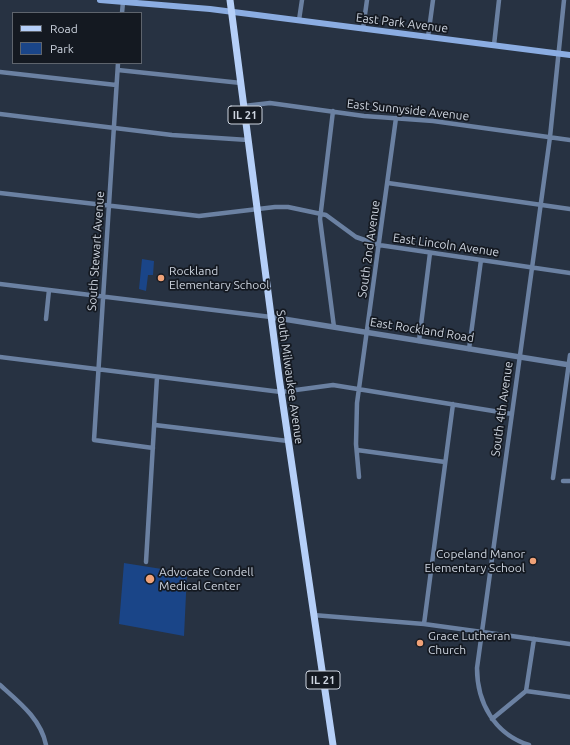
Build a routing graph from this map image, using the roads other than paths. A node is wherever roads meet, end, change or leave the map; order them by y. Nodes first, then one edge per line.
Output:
1 (100, 0) edge
2 (230, 0) edge
3 (302, 0) edge
4 (367, 0) edge
5 (433, 0) edge
6 (499, 0) edge
7 (564, 0) edge
8 (130, 1) edge
9 (122, 2) junction
10 (122, 12) edge
11 (231, 12) junction
12 (299, 20) junction
13 (363, 29) junction
14 (428, 38) junction
15 (494, 45) junction
16 (559, 54) junction
17 (570, 55) edge
18 (118, 64) edge
19 (118, 70) junction
20 (0, 72) edge
21 (241, 83) junction
22 (116, 85) junction
23 (244, 106) junction
24 (333, 111) junction
25 (0, 114) edge
26 (396, 118) junction
27 (114, 128) junction
28 (550, 137) junction
29 (248, 140) junction
30 (570, 140) edge
31 (388, 184) junction
32 (0, 193) edge
33 (540, 205) junction
34 (109, 206) junction
35 (257, 209) junction
36 (570, 209) edge
37 (320, 213) junction
38 (379, 246) junction
39 (430, 253) junction
40 (481, 260) junction
41 (531, 267) junction
42 (570, 273) edge
43 (0, 284) edge
44 (48, 290) junction
45 (103, 297) junction
46 (271, 317) junction
47 (46, 319) dead end
48 (334, 327) junction
49 (367, 332) junction
50 (419, 341) junction
51 (470, 349) junction
52 (570, 355) edge
53 (520, 356) junction
54 (0, 357) edge
55 (569, 365) edge
56 (98, 370) junction
57 (158, 377) junction
58 (360, 390) junction
59 (281, 392) junction
60 (453, 404) junction
61 (512, 414) junction
62 (154, 425) junction
63 (288, 441) junction
64 (153, 448) junction
65 (357, 450) junction
66 (445, 462) junction
67 (359, 477) dead end
68 (553, 478) dead end
69 (563, 481) dead end
70 (570, 481) edge
71 (146, 562) dead end
72 (313, 615) junction
73 (424, 624) junction
74 (482, 632) junction
75 (534, 640) junction
76 (570, 644) edge
77 (0, 685) edge
78 (526, 691) junction
79 (570, 697) edge
80 (492, 719) junction
81 (46, 745) edge
82 (333, 745) edge
83 (529, 745) edge

1 - 9 main road, East Park Avenue
2 - 11 main road, IL 21
3 - 12 street
4 - 13 street
5 - 14 street
6 - 15 street
7 - 16 street, South 4th Avenue
8 - 9 main road, East Park Avenue
8 - 11 main road, East Park Avenue
9 - 10 street
11 - 12 main road, East Park Avenue
11 - 21 main road, South Milwaukee Avenue / IL 21
12 - 13 main road, East Park Avenue
13 - 14 main road, East Park Avenue
14 - 15 main road, East Park Avenue
15 - 16 main road, East Park Avenue
16 - 17 main road, East Park Avenue
16 - 28 street, South 4th Avenue
18 - 19 street, South Stewart Avenue
19 - 21 street
19 - 22 street, South Stewart Avenue
20 - 22 street
21 - 23 main road, South Milwaukee Avenue / IL 21
22 - 27 street, South Stewart Avenue
23 - 24 street, East Sunnyside Avenue
23 - 29 main road, South Milwaukee Avenue / IL 21
24 - 26 street, East Sunnyside Avenue
24 - 37 street
25 - 27 street
26 - 28 street, East Sunnyside Avenue
26 - 31 street, South 2nd Avenue
27 - 29 street
27 - 34 street, South Stewart Avenue
28 - 30 street, East Sunnyside Avenue
28 - 33 street, South 4th Avenue
29 - 35 main road, South Milwaukee Avenue / IL 21
31 - 33 street
31 - 38 street, South 2nd Avenue
32 - 34 street, East Lincoln Avenue
33 - 36 street
33 - 41 street, South 4th Avenue
34 - 35 street, East Lincoln Avenue
34 - 45 street, South Stewart Avenue
35 - 37 street, East Lincoln Avenue
35 - 46 main road, South Milwaukee Avenue / IL 21
37 - 38 street, East Lincoln Avenue
37 - 48 street
38 - 39 street, East Lincoln Avenue
38 - 49 street, South 2nd Avenue
39 - 40 street, East Lincoln Avenue
39 - 50 street
40 - 41 street, East Lincoln Avenue
40 - 51 street
41 - 42 street, East Lincoln Avenue
41 - 53 street, South 4th Avenue
43 - 44 street
44 - 45 street
44 - 47 street
45 - 46 street
45 - 56 street, South Stewart Avenue
46 - 48 street, East Rockland Road
46 - 59 main road, South Milwaukee Avenue / IL 21
48 - 49 street, East Rockland Road
49 - 50 street, East Rockland Road
49 - 58 street, South 2nd Avenue
50 - 51 street, East Rockland Road
51 - 53 street, East Rockland Road
52 - 55 street
53 - 55 street, East Rockland Road
53 - 61 street, South 4th Avenue
54 - 56 street
55 - 68 street
56 - 57 street
56 - 64 street, South Stewart Avenue
57 - 59 street
57 - 62 street
58 - 59 street
58 - 60 street
58 - 65 street, South 2nd Avenue
59 - 63 main road, South Milwaukee Avenue / IL 21
60 - 61 street
60 - 66 street
61 - 74 street, South 4th Avenue
62 - 63 street
62 - 64 street
63 - 72 main road, South Milwaukee Avenue / IL 21
64 - 71 street
65 - 66 street
65 - 67 street, South 2nd Avenue
66 - 73 street
69 - 70 street
72 - 73 street
72 - 82 main road, South Milwaukee Avenue / IL 21
73 - 74 street
74 - 75 street
74 - 80 street, South 4th Avenue
75 - 76 street
75 - 78 street
77 - 81 street
78 - 79 street
78 - 80 street
80 - 83 street, South 4th Avenue

